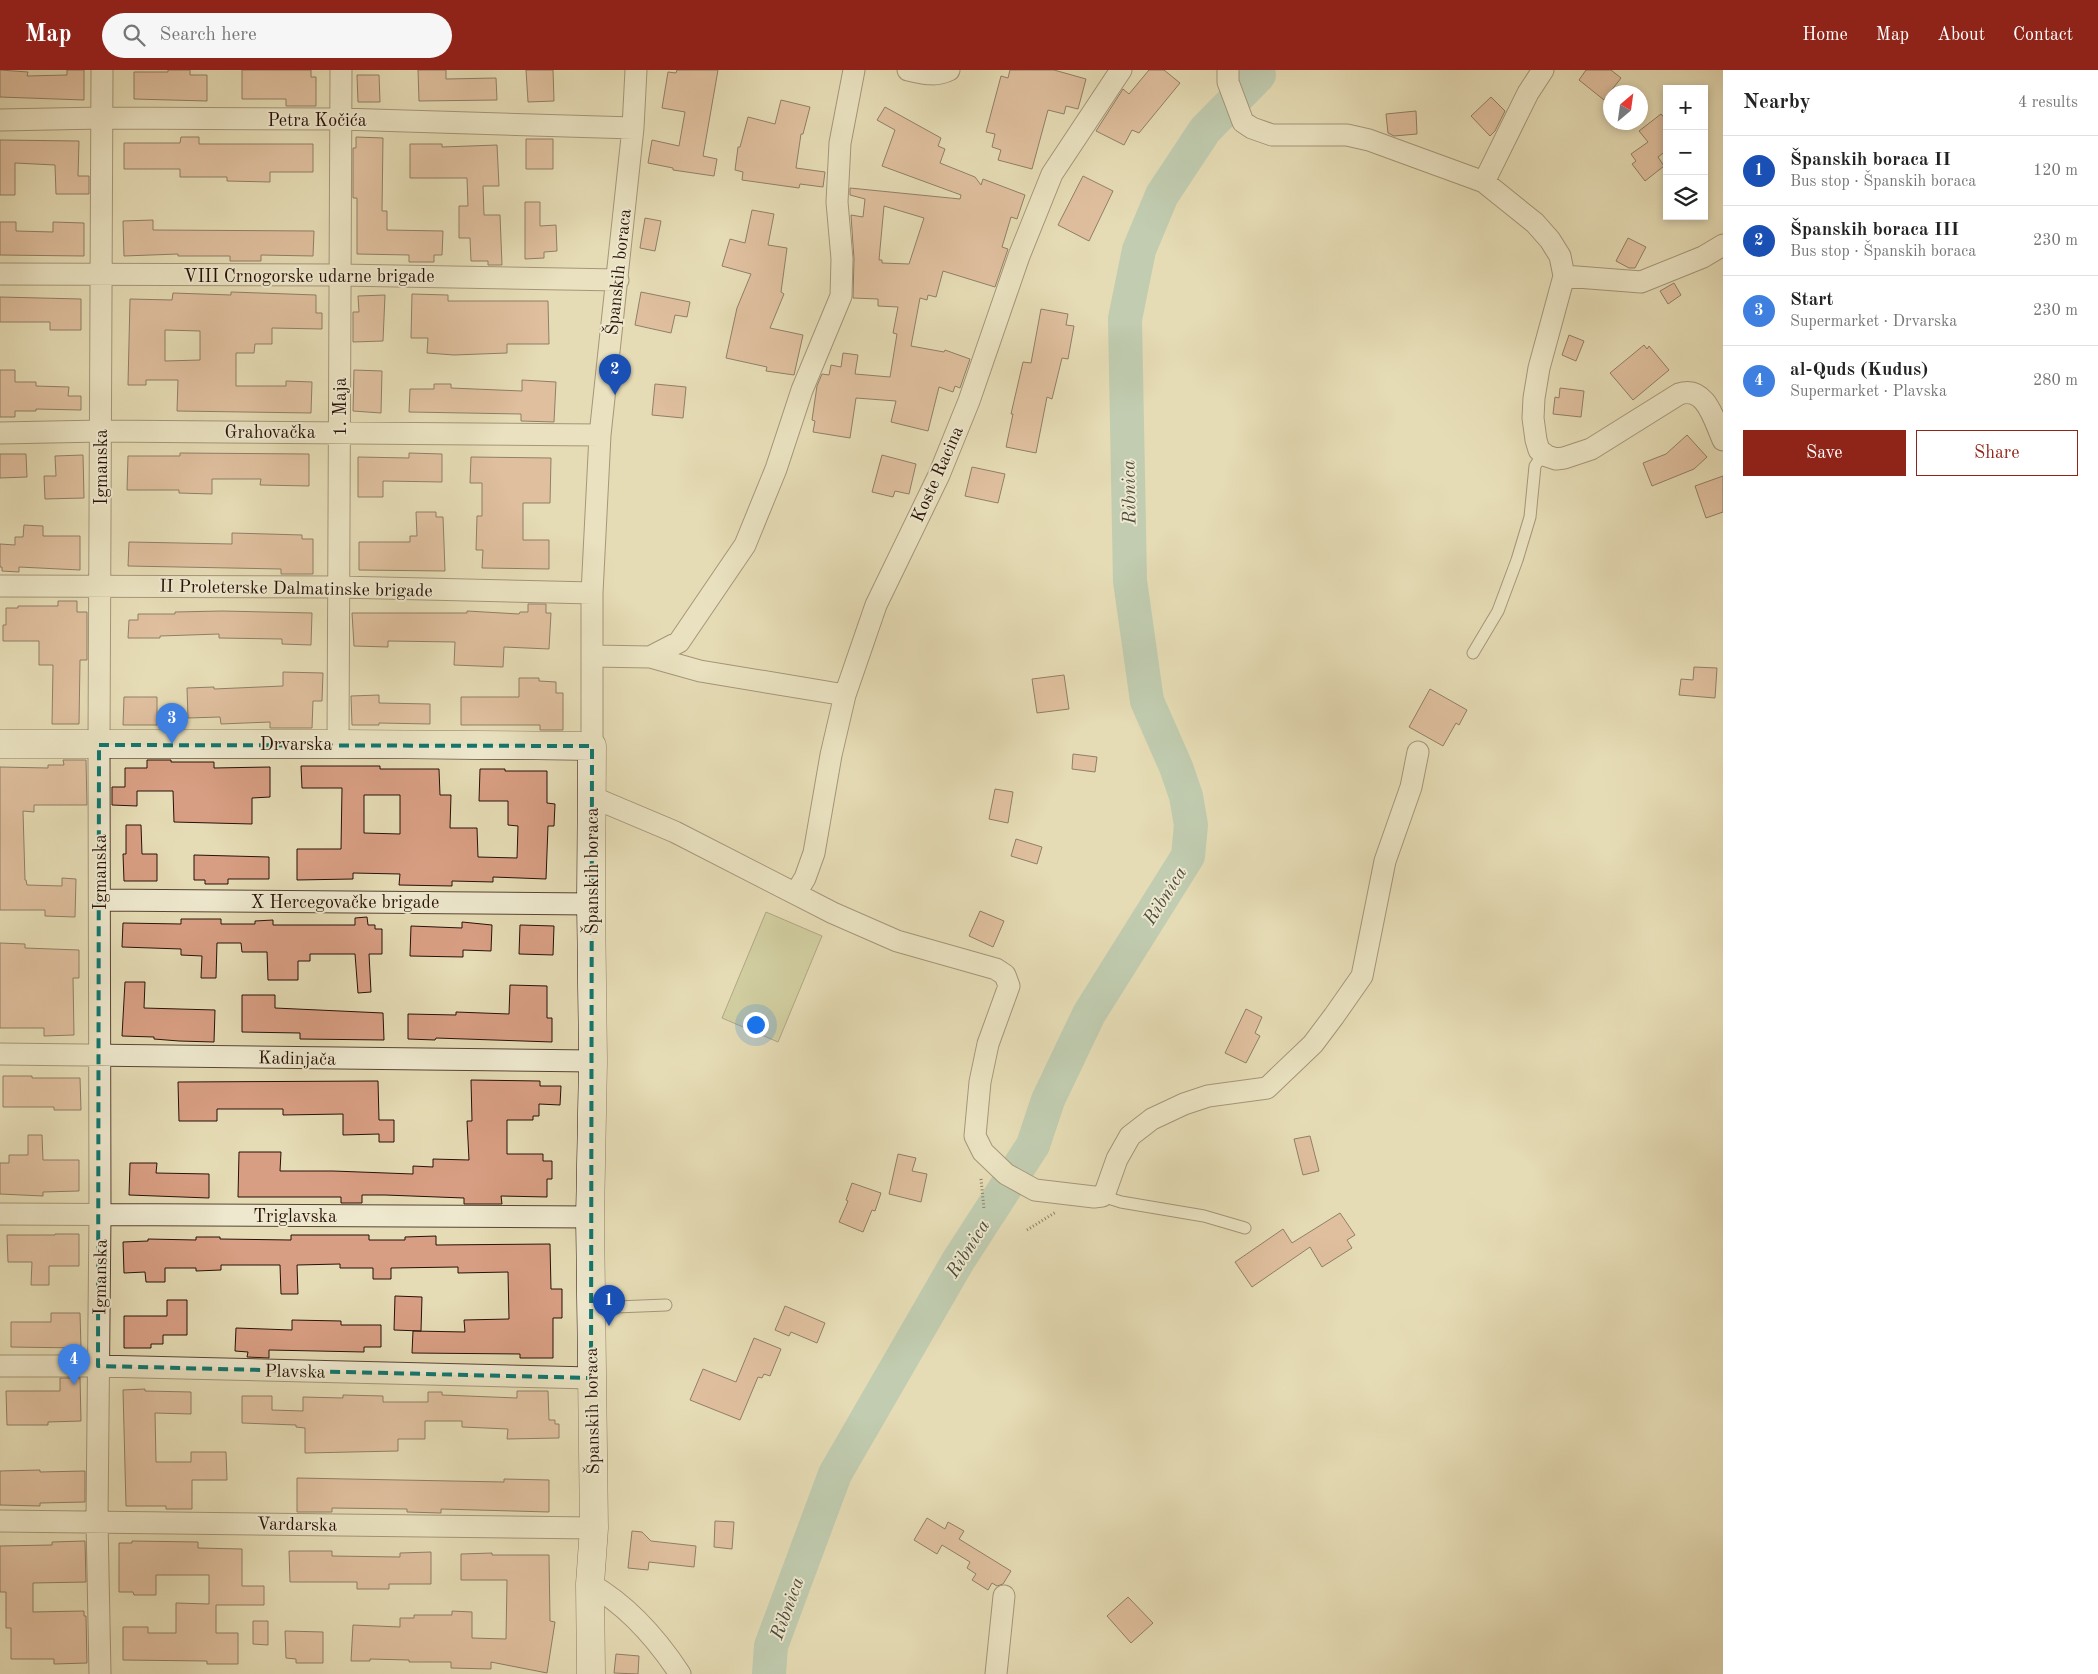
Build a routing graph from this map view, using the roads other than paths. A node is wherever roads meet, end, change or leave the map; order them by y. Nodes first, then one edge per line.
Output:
1 (102, 70) edge
2 (341, 70) edge
3 (636, 70) edge
4 (854, 70) edge
5 (908, 70) edge
6 (949, 70) edge
7 (1120, 70) edge
8 (1543, 70) edge
9 (1228, 76) edge
10 (102, 118) junction
11 (341, 119) junction
12 (0, 120) edge
13 (633, 128) junction
14 (1484, 182) junction
15 (1723, 245) edge
16 (0, 274) edge
17 (340, 274) junction
18 (102, 276) junction
19 (1564, 276) junction
20 (618, 280) junction
21 (101, 431) junction
22 (0, 433) edge
23 (340, 433) junction
24 (600, 435) junction
25 (1723, 440) edge
26 (1543, 454) junction
27 (0, 586) edge
28 (100, 586) junction
29 (339, 587) junction
30 (592, 594) junction
31 (1473, 653) dead end
32 (594, 656) junction
33 (650, 657) junction
34 (845, 696) junction
35 (0, 744) edge
36 (338, 744) junction
37 (99, 745) junction
38 (592, 746) junction
39 (1418, 752) dead end
40 (592, 797) junction
41 (796, 894) junction
42 (100, 900) junction
43 (591, 904) junction
44 (0, 1054) edge
45 (100, 1056) junction
46 (593, 1061) junction
47 (1102, 1196) junction
48 (0, 1214) edge
49 (100, 1215) junction
50 (590, 1217) junction
51 (1245, 1228) dead end
52 (666, 1305) dead end
53 (591, 1308) junction
54 (0, 1366) edge
55 (98, 1366) junction
56 (591, 1378) junction
57 (0, 1521) edge
58 (97, 1521) junction
59 (594, 1528) junction
60 (590, 1584) junction
61 (1004, 1596) dead end
62 (100, 1674) edge
63 (591, 1674) edge
64 (680, 1674) edge
65 (996, 1674) edge

1 - 10 street, Igmanska
2 - 11 street, 1. Maja
3 - 13 street, Španskih boraca
4 - 33 street
5 - 6 street
7 - 34 street, Koste Racina
8 - 14 street
9 - 14 street
10 - 11 street, Petra Kočića
10 - 12 street, Petra Kočića
10 - 18 street, Igmanska
11 - 13 street, Petra Kočića
11 - 17 street, 1. Maja
13 - 20 street, Španskih boraca
14 - 19 street
15 - 19 street
16 - 18 street, VIII Crnogorske udarne brigade
17 - 18 street, VIII Crnogorske udarne brigade
17 - 20 street, VIII Crnogorske udarne brigade
17 - 23 street, 1. Maja
18 - 21 street, Igmanska
19 - 26 street
20 - 24 street, Španskih boraca
21 - 22 street, Grahovačka
21 - 23 street, Grahovačka
21 - 28 street, Igmanska
23 - 24 street, Grahovačka
23 - 29 street, 1. Maja
24 - 30 street, Španskih boraca
25 - 26 street
26 - 31 lane
27 - 28 street, II Proleterske Dalmatinske brigade
28 - 29 street, II Proleterske Dalmatinske brigade
28 - 37 street, Igmanska
29 - 30 street, II Proleterske Dalmatinske brigade
29 - 36 street, 1. Maja
30 - 32 street, Španskih boraca
32 - 33 street
32 - 38 street, Španskih boraca
33 - 34 street
34 - 41 street, Koste Racina
35 - 37 main road, Drvarska
36 - 37 main road, Drvarska
36 - 38 main road, Drvarska
37 - 42 street, Igmanska
38 - 40 main road, Španskih boraca
39 - 47 street
40 - 41 street
40 - 43 main road, Španskih boraca
41 - 47 street
42 - 43 street, X Hercegovačke brigade
42 - 45 street, Igmanska
43 - 46 main road, Španskih boraca
44 - 45 street, Kadinjača
45 - 46 street, Kadinjača
45 - 49 street, Igmanska
46 - 50 main road, Španskih boraca
47 - 51 lane
48 - 49 street, Triglavska
49 - 50 street, Triglavska
49 - 55 street, Igmanska
50 - 53 main road, Španskih boraca
52 - 53 lane
53 - 56 main road, Španskih boraca
54 - 55 street, Plavska
55 - 56 street, Plavska
55 - 58 street, Igmanska
56 - 59 main road, Španskih boraca
57 - 58 street, Vardarska
58 - 59 street, Vardarska
58 - 62 street, Igmanska
59 - 60 main road, Španskih boraca
60 - 63 main road, Španskih boraca
60 - 64 street
61 - 65 street

